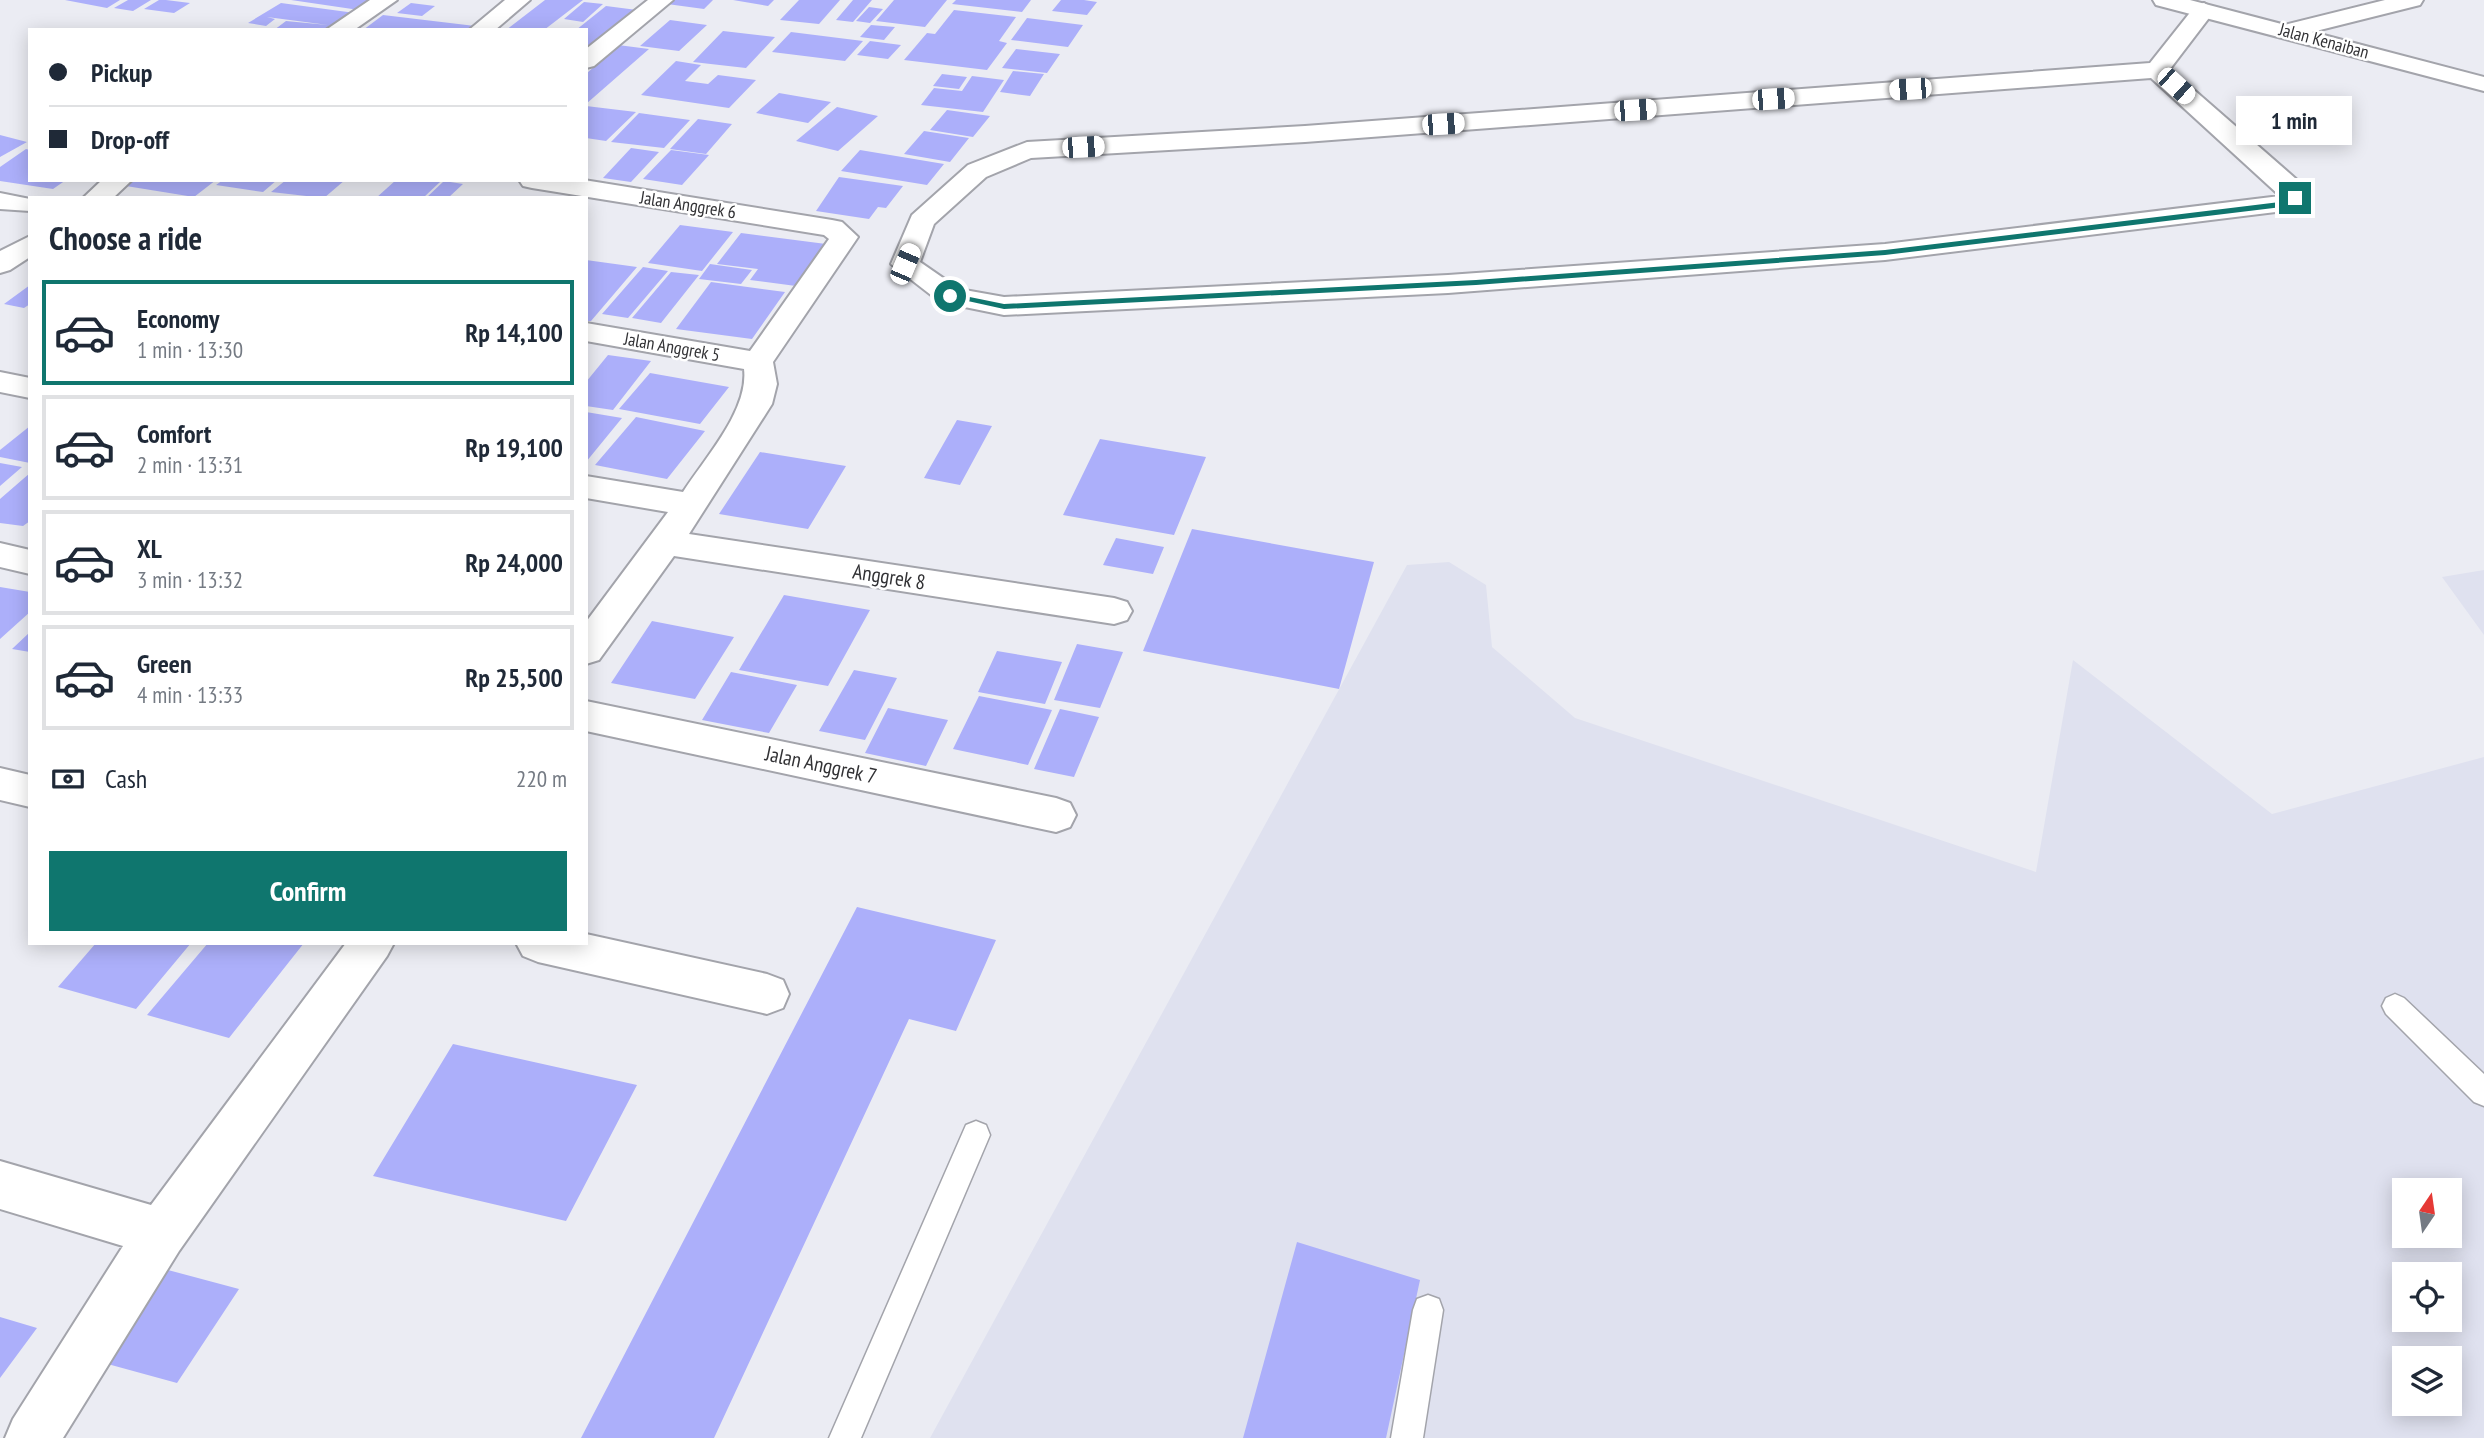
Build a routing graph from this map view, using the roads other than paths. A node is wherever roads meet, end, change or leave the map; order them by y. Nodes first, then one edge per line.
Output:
1 (386, 0) edge
2 (519, 0) edge
3 (662, 0) edge
4 (2164, 0) edge
5 (2412, 0) edge
6 (2204, 10) junction
7 (340, 28) edge
8 (483, 28) edge
9 (2288, 31) junction
10 (588, 59) edge
11 (2157, 70) junction
12 (2480, 81) edge
13 (116, 182) edge
14 (544, 182) edge
15 (99, 196) edge
16 (28, 245) edge
17 (0, 264) edge
18 (588, 332) edge
19 (758, 362) junction
20 (0, 382) edge
21 (28, 388) edge
22 (588, 487) edge
23 (692, 505) junction
24 (664, 542) junction
25 (0, 555) edge
26 (28, 562) edge
27 (1114, 611) dead end
28 (588, 647) edge
29 (588, 716) edge
30 (0, 784) edge
31 (28, 791) edge
32 (1056, 815) dead end
33 (371, 945) edge
34 (547, 945) edge
35 (767, 995) dead end
36 (2395, 1006) dead end
37 (2484, 1093) edge
38 (976, 1135) dead end
39 (0, 1185) edge
40 (161, 1233) junction
41 (1428, 1310) dead end
42 (32, 1438) edge
43 (845, 1438) edge
44 (1407, 1438) edge

1 - 7 street
2 - 8 street
3 - 10 street
4 - 6 street, Jalan Kenaiban
5 - 9 street
6 - 9 street, Jalan Kenaiban
6 - 11 street
9 - 12 street, Jalan Kenaiban
11 - 11 street
13 - 15 street
14 - 19 street, Jalan Anggrek 6
16 - 17 street
18 - 19 street, Jalan Anggrek 5
19 - 23 street
20 - 21 street
22 - 23 street
23 - 24 street
24 - 27 street, Anggrek 8
24 - 28 street
25 - 26 street
29 - 32 street, Jalan Anggrek 7
30 - 31 street
33 - 40 street
34 - 35 street
36 - 37 lane
38 - 43 lane
39 - 40 street
40 - 42 street
41 - 44 lane

